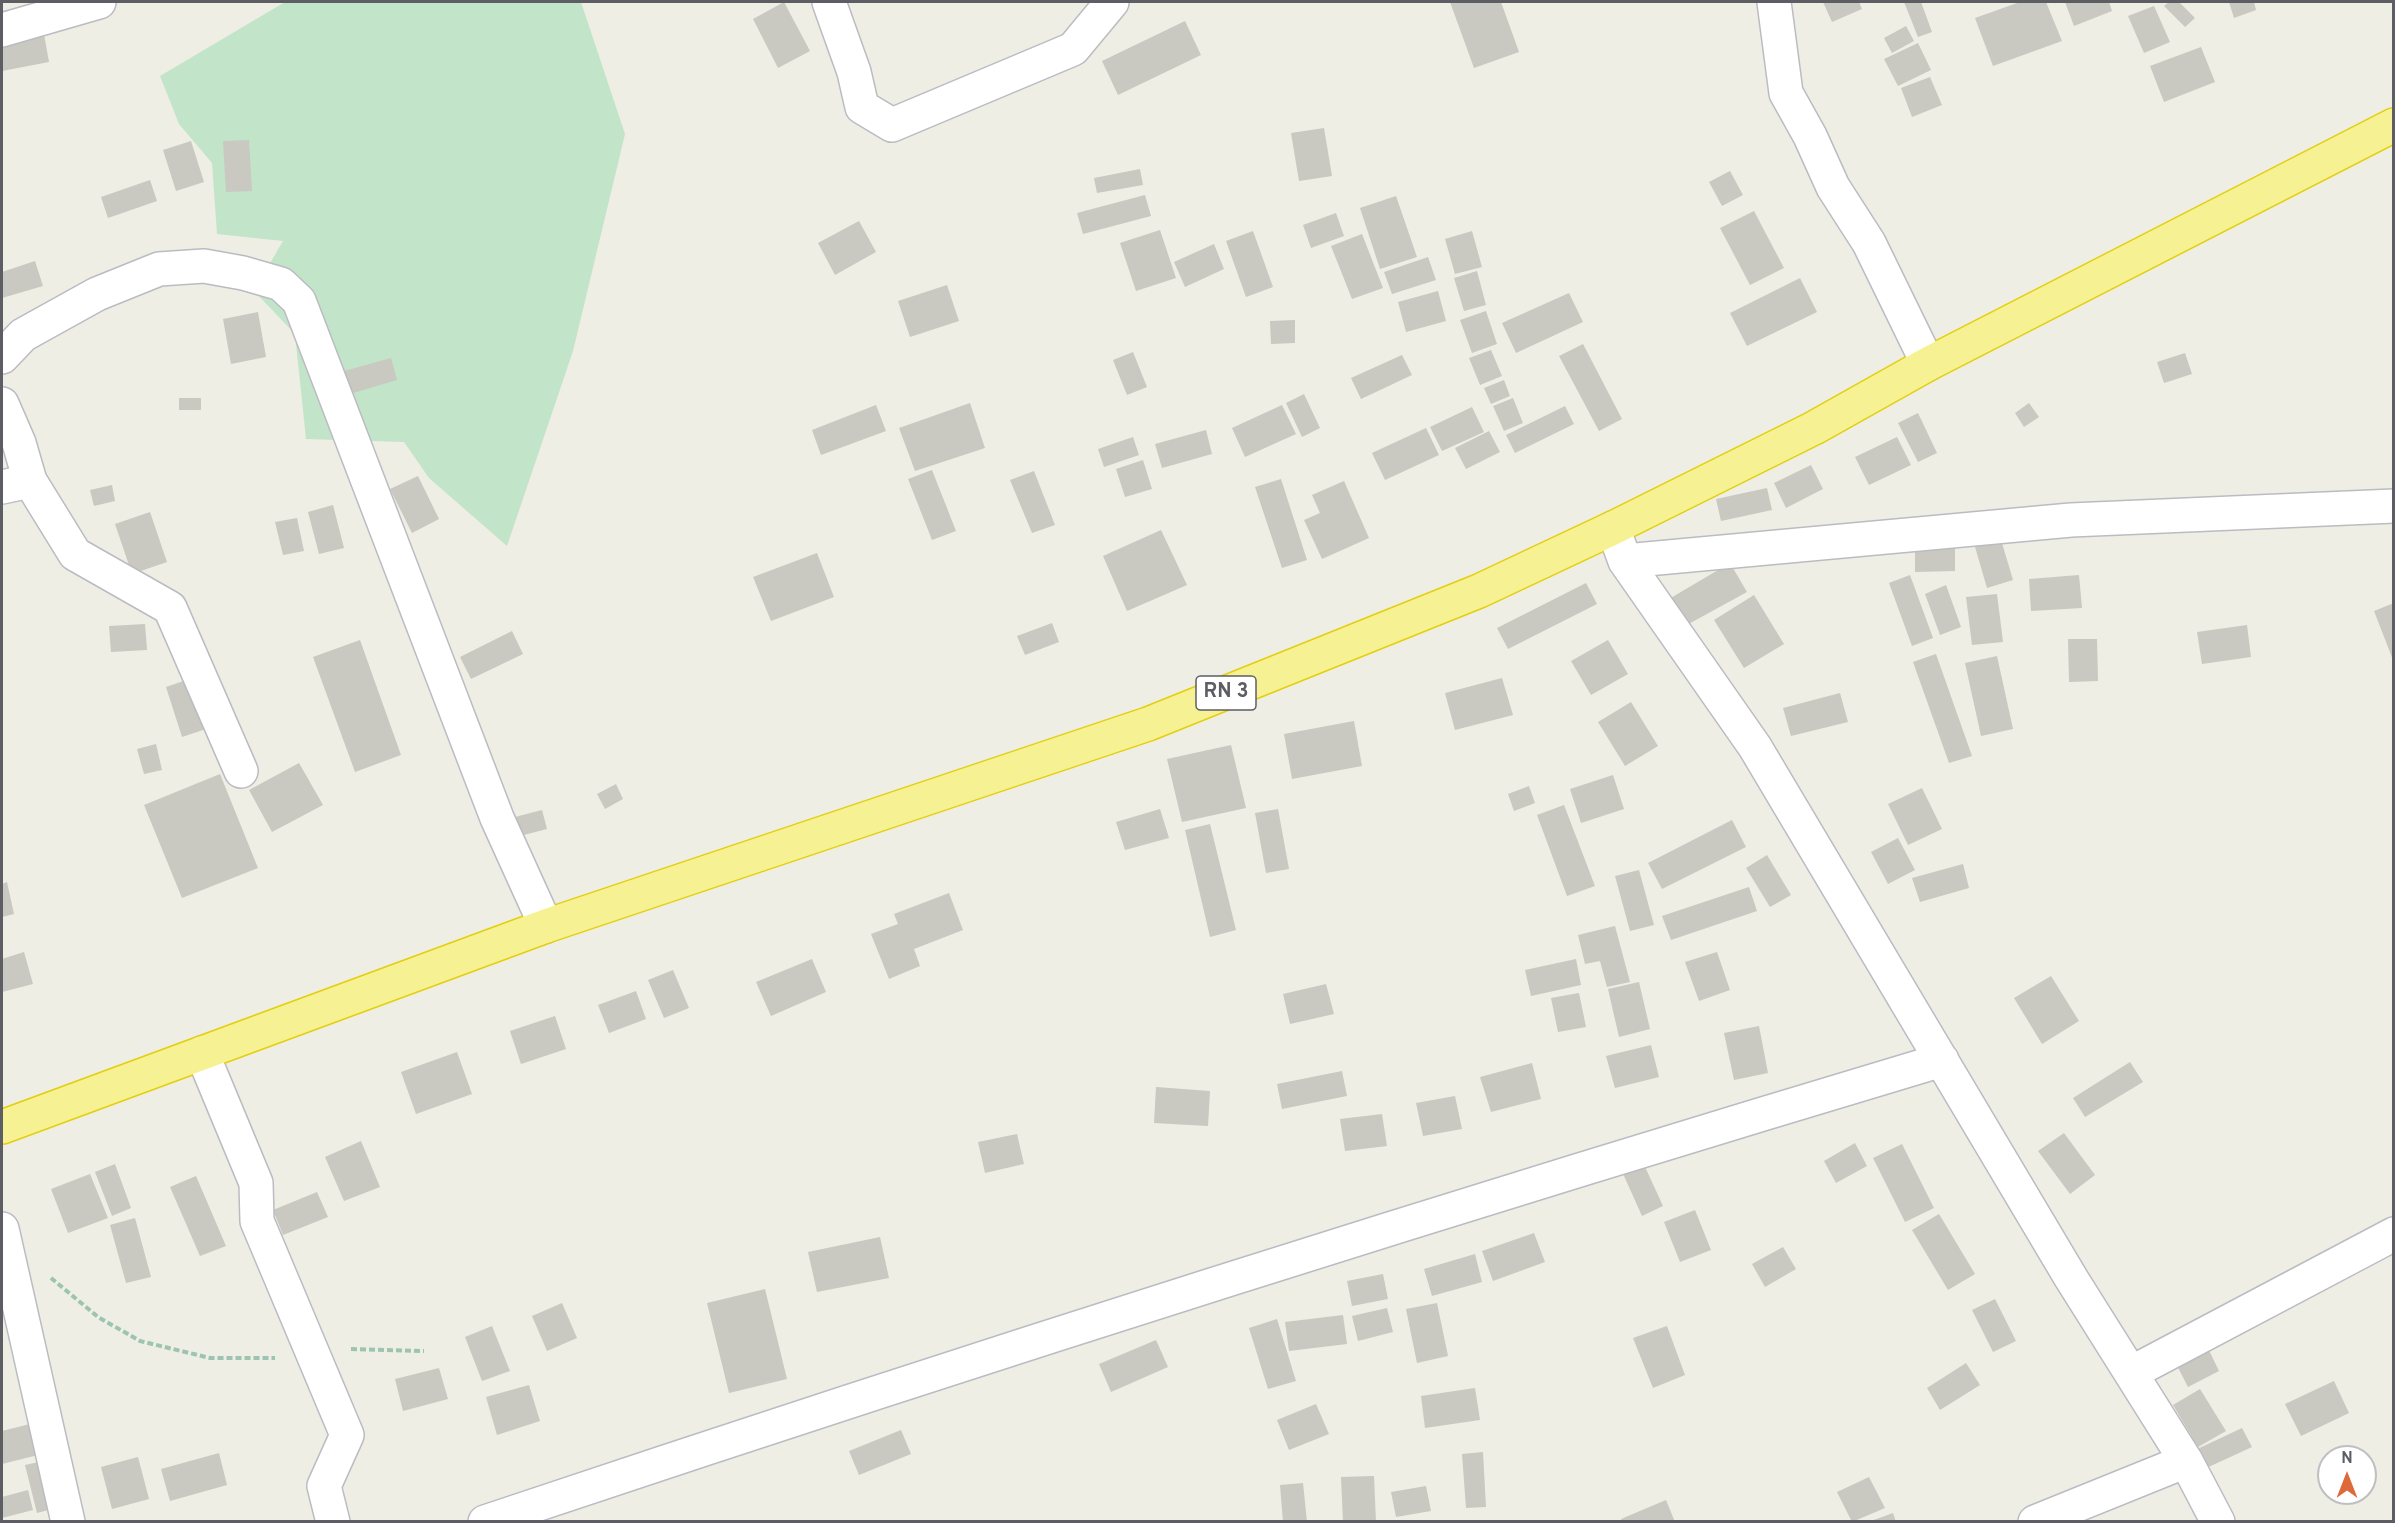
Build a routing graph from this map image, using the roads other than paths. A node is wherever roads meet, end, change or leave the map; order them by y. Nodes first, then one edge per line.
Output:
1 (99, 2) edge
2 (829, 2) edge
3 (1112, 2) edge
4 (1774, 2) edge
5 (2, 30) edge
6 (2394, 125) edge
7 (2, 357) edge
8 (1928, 364) junction
9 (2, 404) edge
10 (16, 484) edge
11 (2394, 506) edge
12 (1613, 528) junction
13 (1625, 561) junction
14 (241, 771) dead end
15 (546, 926) junction
16 (202, 1053) junction
17 (1942, 1060) junction
18 (2, 1127) edge
19 (2394, 1234) edge
20 (5, 1241) edge
21 (2131, 1373) junction
22 (2186, 1461) junction
23 (68, 1521) edge
24 (333, 1521) edge
25 (485, 1521) edge
26 (2035, 1521) edge
27 (2218, 1521) edge

1 - 5 street
2 - 3 street
4 - 8 street
6 - 8 highway, RN 3
7 - 15 street
8 - 12 highway, RN 3
9 - 10 street
10 - 14 street
11 - 13 street
12 - 13 street
12 - 15 highway, RN 3
13 - 17 street
15 - 16 highway, RN 3
16 - 18 highway, RN 3
16 - 24 street
17 - 21 street
17 - 25 street
19 - 21 street
20 - 23 street
21 - 22 street
22 - 26 street
22 - 27 street

